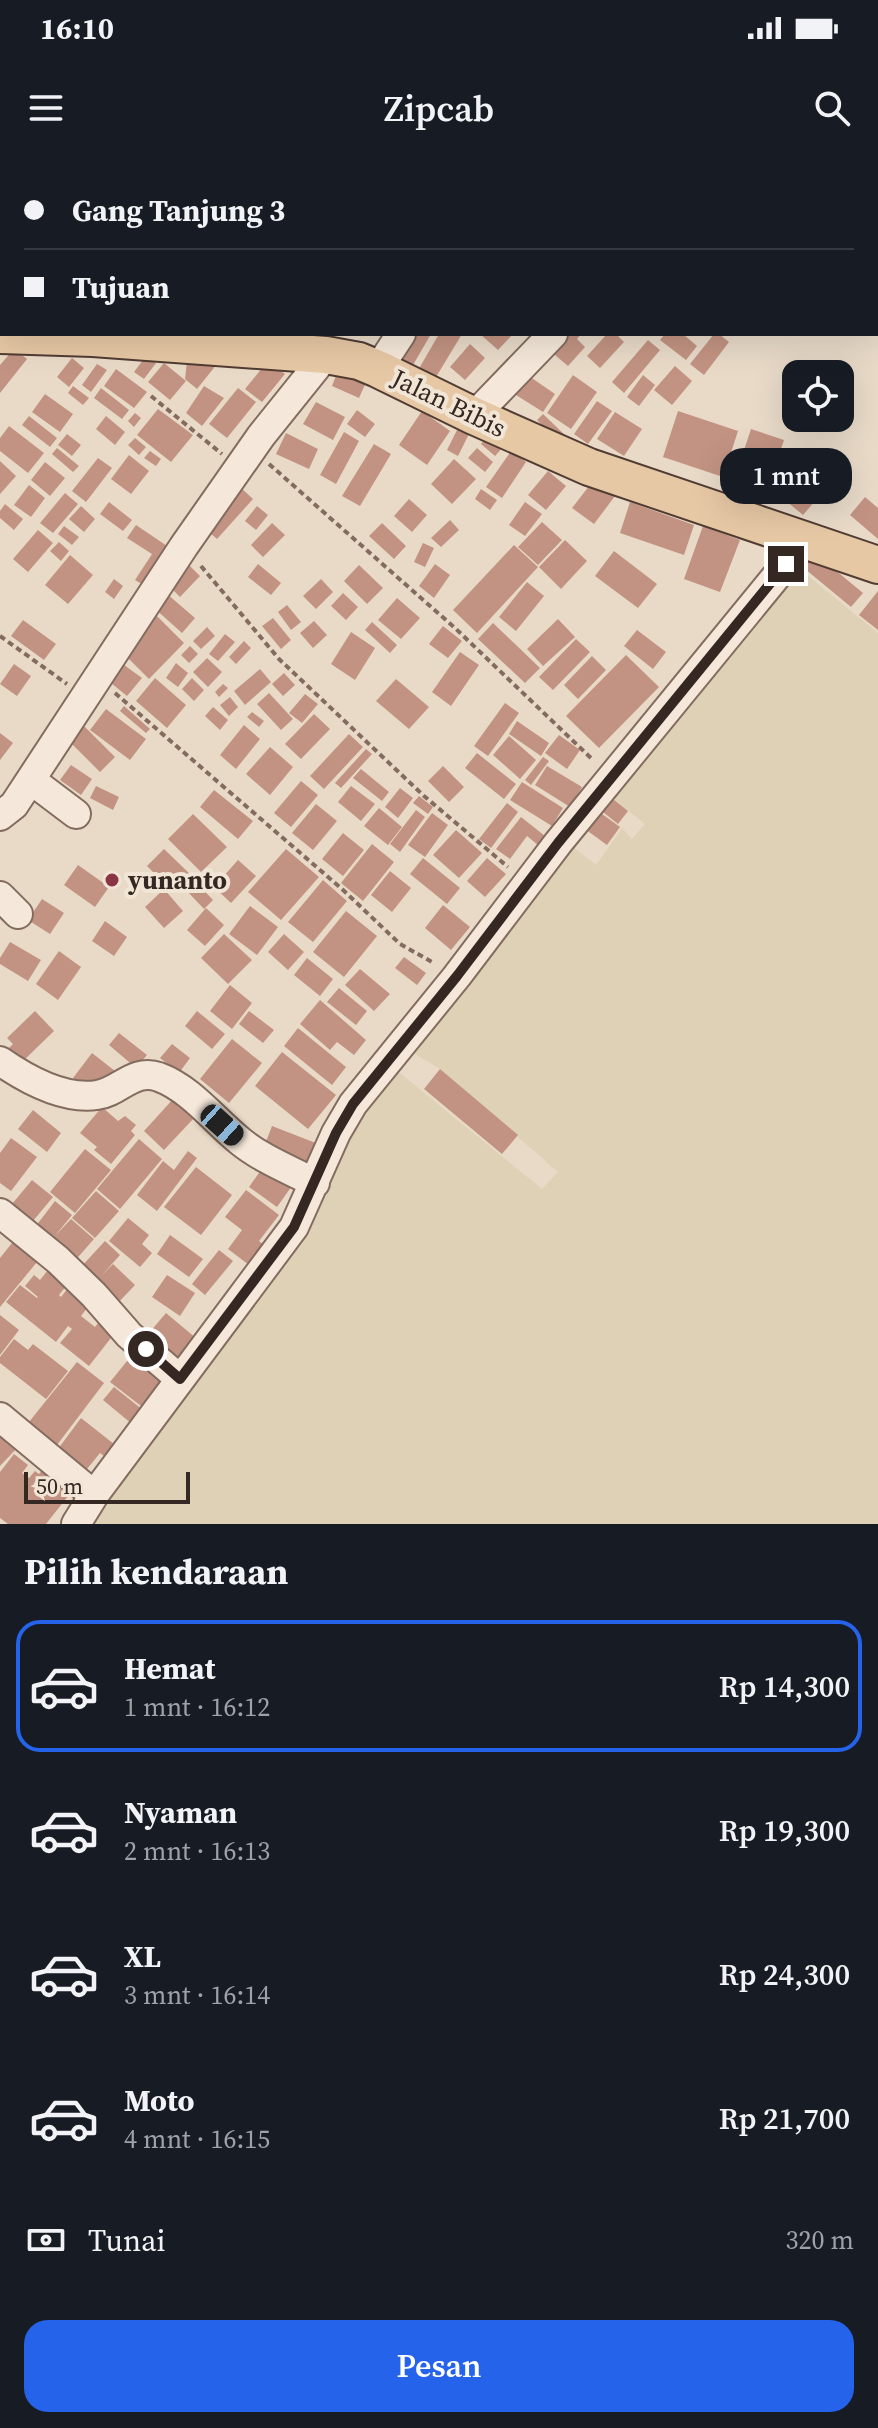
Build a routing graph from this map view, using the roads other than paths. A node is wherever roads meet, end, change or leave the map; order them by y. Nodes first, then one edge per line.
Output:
1 (31, 336) edge
2 (400, 336) edge
3 (551, 336) edge
4 (326, 355) junction
5 (378, 369) junction
6 (474, 416) junction
7 (806, 540) junction
8 (878, 565) edge
9 (31, 780) junction
10 (76, 814) dead end
11 (0, 816) edge
12 (0, 1061) edge
13 (315, 1183) junction
14 (0, 1213) edge
15 (180, 1379) junction
16 (0, 1417) edge
17 (94, 1495) junction
18 (76, 1524) edge

1 - 4 main road, Jalan Bibis
2 - 5 street
3 - 6 street
4 - 5 main road, Jalan Bibis
4 - 9 street
5 - 6 main road, Jalan Bibis
6 - 7 main road, Jalan Bibis
7 - 8 main road, Jalan Bibis
7 - 13 street
9 - 10 street
9 - 11 street
12 - 13 street
13 - 15 street
14 - 15 street
15 - 17 street
16 - 17 street
17 - 18 street

